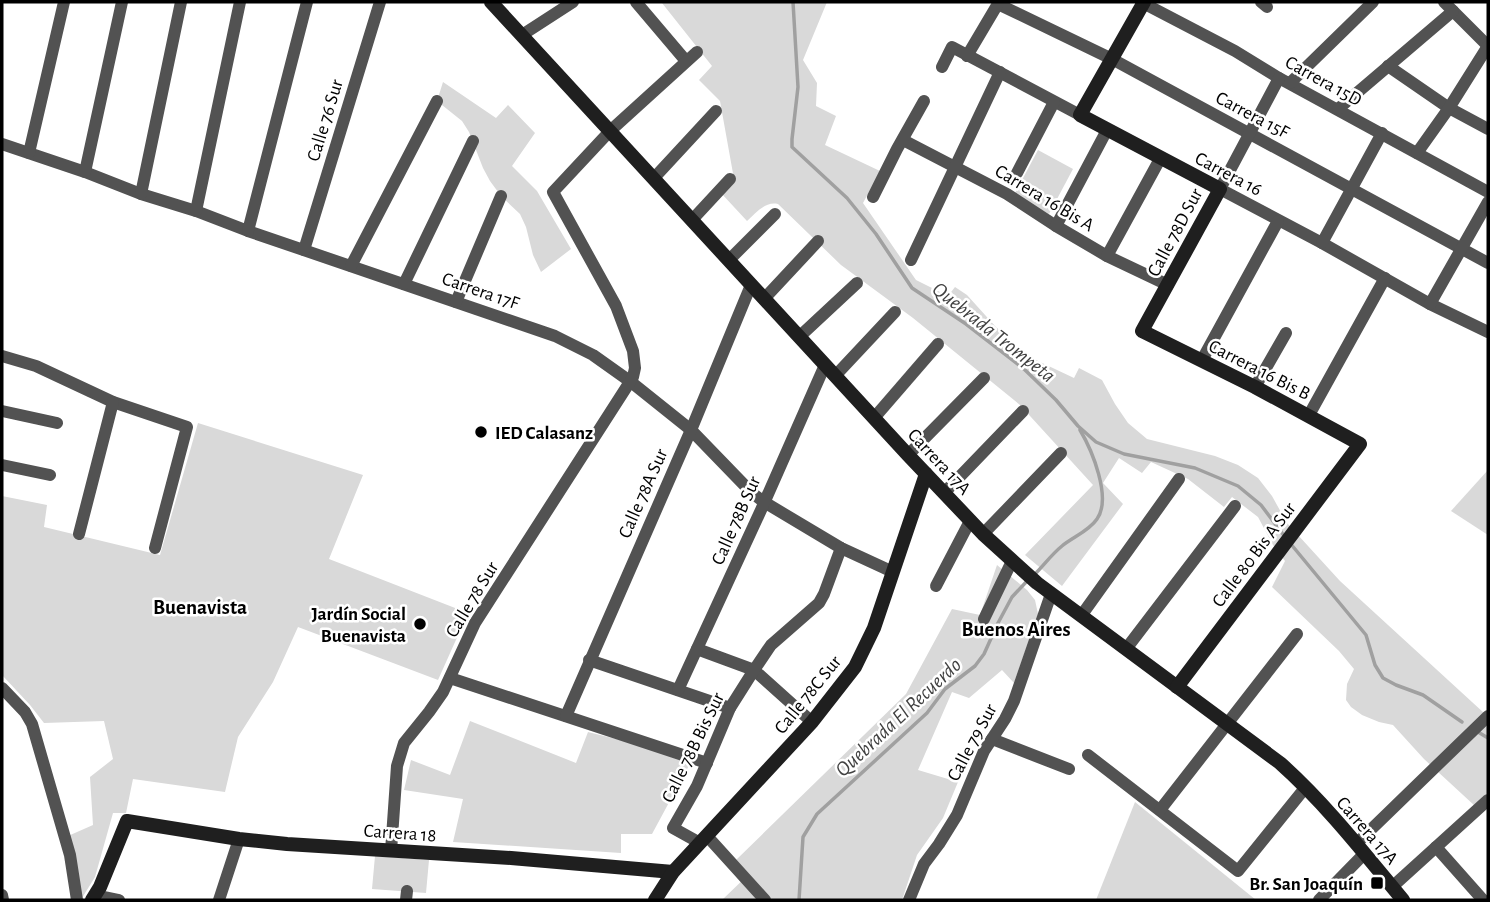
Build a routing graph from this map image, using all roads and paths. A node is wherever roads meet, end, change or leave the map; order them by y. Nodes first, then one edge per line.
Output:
1 (64, 2) edge
2 (122, 2) edge
3 (181, 2) edge
4 (240, 2) edge
5 (307, 2) edge
6 (380, 2) edge
7 (491, 2) edge
8 (573, 2) edge
9 (636, 2) edge
10 (1143, 2) edge
11 (1373, 2) edge
12 (998, 3) edge
13 (1448, 6) edge
14 (522, 35) junction
15 (1488, 46) edge
16 (697, 52) dead end
17 (967, 56) junction
18 (1112, 59) junction
19 (686, 61) junction
20 (1388, 66) junction
21 (942, 67) dead end
22 (1000, 72) junction
23 (1285, 80) junction
24 (437, 101) dead end
25 (924, 101) dead end
26 (1054, 102) junction
27 (1449, 107) junction
28 (1338, 109) junction
29 (716, 111) dead end
30 (1080, 116) junction
31 (1488, 129) edge
32 (1107, 130) junction
33 (610, 131) junction
34 (1250, 134) junction
35 (1382, 134) junction
36 (903, 140) junction
37 (473, 141) dead end
38 (2, 144) edge
39 (29, 153) junction
40 (1417, 153) junction
41 (1160, 159) junction
42 (955, 166) junction
43 (85, 172) junction
44 (1017, 173) dead end
45 (653, 178) junction
46 (730, 179) dead end
47 (1352, 188) junction
48 (1220, 189) junction
49 (1488, 192) edge
50 (141, 194) junction
51 (501, 196) dead end
52 (873, 197) dead end
53 (1488, 202) edge
54 (196, 211) junction
55 (775, 214) dead end
56 (692, 220) junction
57 (1278, 221) junction
58 (1056, 226) junction
59 (248, 230) junction
60 (818, 241) dead end
61 (1322, 243) junction
62 (1462, 248) junction
63 (304, 250) junction
64 (1107, 256) junction
65 (729, 260) junction
66 (911, 260) dead end
67 (1488, 263) edge
68 (351, 266) junction
69 (1385, 278) junction
70 (857, 283) dead end
71 (404, 284) junction
72 (751, 285) junction
73 (1168, 285) junction
74 (764, 299) junction
75 (456, 302) junction
76 (1430, 304) junction
77 (895, 312) dead end
78 (1142, 331) joint
79 (1488, 332) edge
80 (1286, 333) dead end
81 (799, 337) junction
82 (938, 344) dead end
83 (2, 356) edge
84 (1202, 360) junction
85 (830, 370) junction
86 (984, 378) dead end
87 (631, 382) junction
88 (1255, 387) junction
89 (113, 402) junction
90 (2, 411) edge
91 (1023, 411) dead end
92 (1309, 415) junction
93 (874, 418) junction
94 (57, 423) dead end
95 (691, 430) junction
96 (1360, 444) joint
97 (1061, 453) dead end
98 (908, 455) junction
99 (2, 465) edge
100 (926, 474) junction
101 (50, 475) dead end
102 (1180, 479) dead end
103 (944, 494) junction
104 (764, 502) junction
105 (1235, 506) dead end
106 (970, 521) junction
107 (79, 534) dead end
108 (983, 534) junction
109 (155, 548) dead end
110 (841, 548) junction
111 (1012, 561) junction
112 (892, 572) junction
113 (936, 586) dead end
114 (1051, 594) junction
115 (1081, 616) junction
116 (984, 618) dead end
117 (1297, 634) dead end
118 (697, 649) junction
119 (1126, 649) junction
120 (590, 660) junction
121 (754, 670) junction
122 (450, 678) junction
123 (1177, 687) junction
124 (2, 688) edge
125 (678, 690) junction
126 (730, 708) junction
127 (566, 716) junction
128 (1488, 716) edge
129 (812, 722) junction
130 (1227, 723) junction
131 (992, 738) junction
132 (1088, 755) dead end
133 (708, 763) junction
134 (1069, 769) dead end
135 (1306, 788) junction
136 (1483, 804) edge
137 (1160, 810) junction
138 (1488, 820) edge
139 (239, 839) junction
140 (704, 839) junction
141 (1436, 848) junction
142 (1360, 849) junction
143 (391, 851) junction
144 (673, 872) junction
145 (1392, 887) junction
146 (94, 898) edge
147 (77, 900) edge
148 (118, 900) edge
149 (219, 900) edge
150 (655, 900) edge
151 (765, 900) edge
152 (909, 900) edge
153 (1319, 900) edge
154 (1403, 900) edge
155 (1483, 900) edge

1 - 39 street
2 - 43 street
3 - 50 street
4 - 54 street
5 - 59 street
6 - 63 street, Calle 76 Sur
7 - 14 street, Carrera 17A
8 - 14 street
9 - 19 street
10 - 18 street
10 - 23 street, Carrera 15D
11 - 23 street, Calle 78D Sur
12 - 17 street
12 - 18 street, Carrera 15F
13 - 15 street
13 - 20 street
14 - 33 street, Carrera 17A
15 - 27 street
16 - 19 street
17 - 21 street, Carrera 16
17 - 22 street, Carrera 16
18 - 30 street
18 - 34 street, Carrera 15F
19 - 33 street
20 - 27 street
20 - 28 street
22 - 26 street, Carrera 16
22 - 42 street
23 - 28 street, Carrera 15D
23 - 34 street, Calle 78D Sur
24 - 68 street
25 - 36 street
26 - 30 street, Carrera 16
26 - 44 street
27 - 31 street
27 - 40 street
28 - 35 street, Carrera 15D
29 - 45 street
30 - 32 street, Carrera 16
32 - 41 street, Carrera 16
32 - 58 street
33 - 45 street, Carrera 17A
33 - 87 street
34 - 47 street, Carrera 15F
34 - 48 street, Calle 78D Sur
35 - 40 street, Carrera 15D
35 - 47 street
36 - 42 street, Carrera 16 Bis A
36 - 52 street
37 - 71 street
38 - 39 street, Carrera 17F
39 - 43 street, Carrera 17F
40 - 49 street, Carrera 15D
41 - 48 street, Carrera 16
41 - 64 street
42 - 58 street, Carrera 16 Bis A
42 - 66 street
43 - 50 street, Carrera 17F
45 - 56 street, Carrera 17A
46 - 56 street
47 - 61 street
47 - 62 street, Carrera 15F
48 - 57 street, Carrera 16
48 - 73 street, Calle 78D Sur
50 - 54 street, Carrera 17F
51 - 75 street
53 - 62 street
54 - 59 street, Carrera 17F
55 - 65 street
56 - 65 street, Carrera 17A
57 - 61 street, Carrera 16
57 - 84 street
58 - 64 street, Carrera 16 Bis A
59 - 63 street, Carrera 17F
60 - 74 street
61 - 69 street, Carrera 16
62 - 67 street, Carrera 15F
62 - 76 street
63 - 68 street, Carrera 17F
64 - 73 street, Carrera 16 Bis A
65 - 72 street, Carrera 17A
68 - 71 street, Carrera 17F
69 - 76 street, Carrera 16
69 - 92 street
70 - 81 street
71 - 75 street, Carrera 17F
72 - 74 street, Carrera 17A
72 - 95 street, Calle 78A Sur
73 - 78 street, Calle 78D Sur
74 - 81 street, Carrera 17A
75 - 87 street, Carrera 17F
76 - 79 street, Carrera 16
77 - 85 street, Calle 78B Sur
78 - 84 street, Carrera 16 Bis B
80 - 88 street
81 - 85 street, Carrera 17A
82 - 93 street
83 - 89 street
84 - 88 street, Carrera 16 Bis B
85 - 93 street, Carrera 17A
85 - 104 street, Calle 78B Sur
86 - 98 street
87 - 95 street, Carrera 17F
87 - 122 street, Calle 78 Sur
88 - 92 street, Carrera 16 Bis B
89 - 107 street
89 - 109 street
90 - 94 street
91 - 103 street
92 - 96 street, Carrera 16 Bis B
93 - 98 street, Carrera 17A
95 - 104 street, Carrera 17F
95 - 120 street, Calle 78A Sur
96 - 123 street, Calle 80 Bis A Sur
97 - 108 street
98 - 100 street, Carrera 17A
99 - 101 street
100 - 103 street, Carrera 17A
100 - 112 street, Calle 78C Sur
102 - 115 street
103 - 106 street, Carrera 17A
104 - 110 street, Carrera 17F
104 - 118 street, Calle 78B Sur
105 - 119 street
106 - 108 street, Carrera 17A
106 - 113 street
108 - 111 street, Carrera 17A
110 - 112 street, Carrera 17F
110 - 121 street, Calle 78B Bis Sur
111 - 114 street, Carrera 17A
111 - 116 street
112 - 129 street, Calle 78C Sur
114 - 115 street, Carrera 17A
114 - 131 street, Calle 79 Sur
115 - 119 street, Carrera 17A
117 - 130 street
118 - 121 street
118 - 125 street, Calle 78B Sur
119 - 123 street, Carrera 17A
120 - 125 street
120 - 127 street, Calle 78A Sur
121 - 126 street, Calle 78B Bis Sur
121 - 129 street
122 - 127 street
122 - 143 street, Calle 78 Sur
123 - 130 street, Carrera 17A
124 - 147 street
125 - 126 street
126 - 133 street, Calle 78B Bis Sur
127 - 133 street
128 - 142 street
129 - 140 street, Calle 78C Sur
130 - 135 street, Carrera 17A
130 - 137 street
131 - 134 street
131 - 152 street, Calle 79 Sur
132 - 137 street
133 - 140 street, Calle 78B Bis Sur
135 - 137 street
135 - 142 street, Carrera 17A
136 - 138 street
136 - 141 street
139 - 143 street, Carrera 18
139 - 146 street, Carrera 18
139 - 149 street
140 - 144 street, Calle 78C Sur
140 - 151 street
141 - 145 street
141 - 155 street
142 - 145 street, Carrera 17A
142 - 153 street
143 - 144 street, Carrera 18
144 - 150 street, Calle 78C Sur
145 - 154 street, Carrera 17A
146 - 148 street

